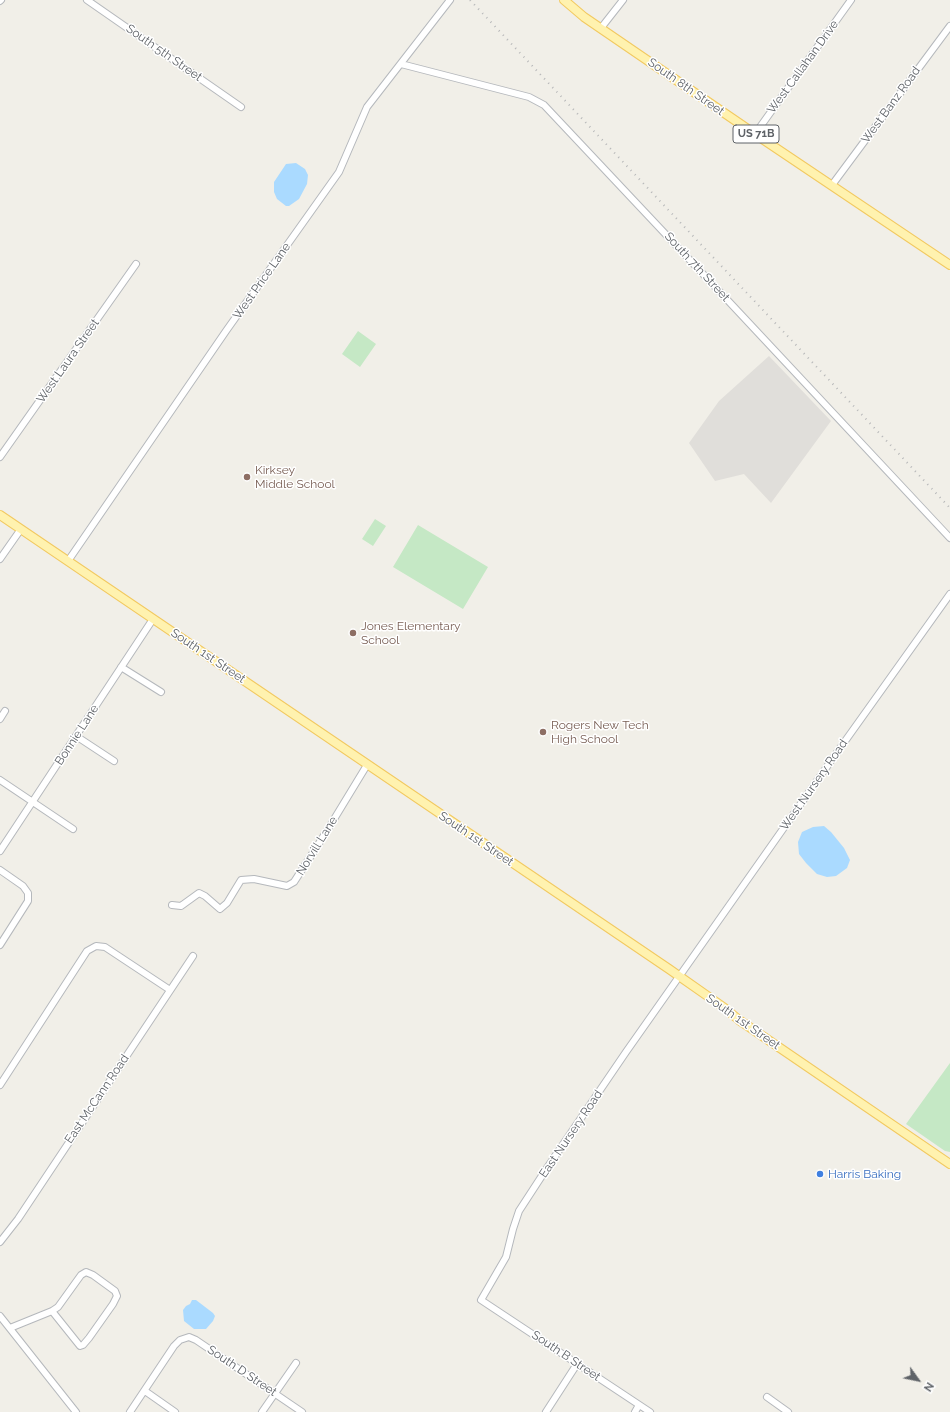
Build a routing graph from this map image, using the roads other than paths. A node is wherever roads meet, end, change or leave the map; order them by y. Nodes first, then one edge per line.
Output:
1 (87, 0) edge
2 (450, 0) edge
3 (564, 0) edge
4 (623, 0) edge
5 (851, 0) edge
6 (950, 26) edge
7 (601, 28) junction
8 (401, 64) junction
9 (242, 107) dead end
10 (755, 134) junction
11 (832, 185) junction
12 (136, 264) dead end
13 (950, 265) edge
14 (0, 457) edge
15 (0, 515) edge
16 (21, 529) junction
17 (950, 538) edge
18 (0, 559) edge
19 (68, 561) junction
20 (950, 594) edge
21 (153, 619) junction
22 (121, 667) junction
23 (161, 692) dead end
24 (5, 711) dead end
25 (0, 719) edge
26 (76, 736) junction
27 (114, 761) dead end
28 (367, 765) junction
29 (0, 780) edge
30 (33, 801) junction
31 (73, 828) dead end
32 (0, 851) edge
33 (0, 870) edge
34 (172, 905) dead end
35 (0, 945) edge
36 (193, 956) dead end
37 (680, 977) junction
38 (170, 990) junction
39 (0, 1085) edge
40 (950, 1164) edge
41 (0, 1242) edge
42 (481, 1300) joint
43 (52, 1311) junction
44 (0, 1316) edge
45 (10, 1328) junction
46 (296, 1363) dead end
47 (577, 1364) junction
48 (145, 1391) junction
49 (275, 1394) junction
50 (767, 1397) dead end
51 (640, 1405) junction
52 (76, 1412) edge
53 (130, 1412) edge
54 (176, 1412) edge
55 (262, 1412) edge
56 (302, 1412) edge
57 (546, 1412) edge
58 (635, 1412) edge
59 (650, 1412) edge
60 (788, 1412) edge

1 - 9 street, South 5th Street
2 - 8 street, West Price Lane
3 - 7 main road, South 8th Street / US 71B
4 - 7 street
5 - 10 street, West Callahan Drive
6 - 11 street, West Banz Road
7 - 10 main road, South 8th Street / US 71B
8 - 17 street, South 7th Street
8 - 19 street, West Price Lane
10 - 11 main road, South 8th Street / US 71B
11 - 13 main road, South 8th Street / US 71B
12 - 14 street, West Laura Street
15 - 16 main road, South 1st Street
16 - 18 street
16 - 19 main road, South 1st Street
19 - 21 main road, South 1st Street
20 - 37 street, West Nursery Road
21 - 22 street, Bonnie Lane
21 - 28 main road, South 1st Street
22 - 23 street
22 - 26 street, Bonnie Lane
24 - 25 street
26 - 27 street
26 - 30 street, Bonnie Lane
28 - 34 street, Norvill Lane
28 - 37 main road, South 1st Street
29 - 30 street
30 - 31 street
30 - 32 street, Bonnie Lane
33 - 35 street
36 - 38 street, East McCann Road
37 - 40 main road, South 1st Street
37 - 42 street, East Nursery Road
38 - 39 street
38 - 41 street, East McCann Road
42 - 47 street, South B Street
43 - 43 street
43 - 45 street
44 - 45 street
45 - 52 street
46 - 49 street
47 - 51 street, South B Street
47 - 57 street
48 - 49 street, South D Street
48 - 53 street
48 - 54 street
49 - 55 street
49 - 56 street, South D Street
50 - 60 street
51 - 58 street
51 - 59 street, South B Street

